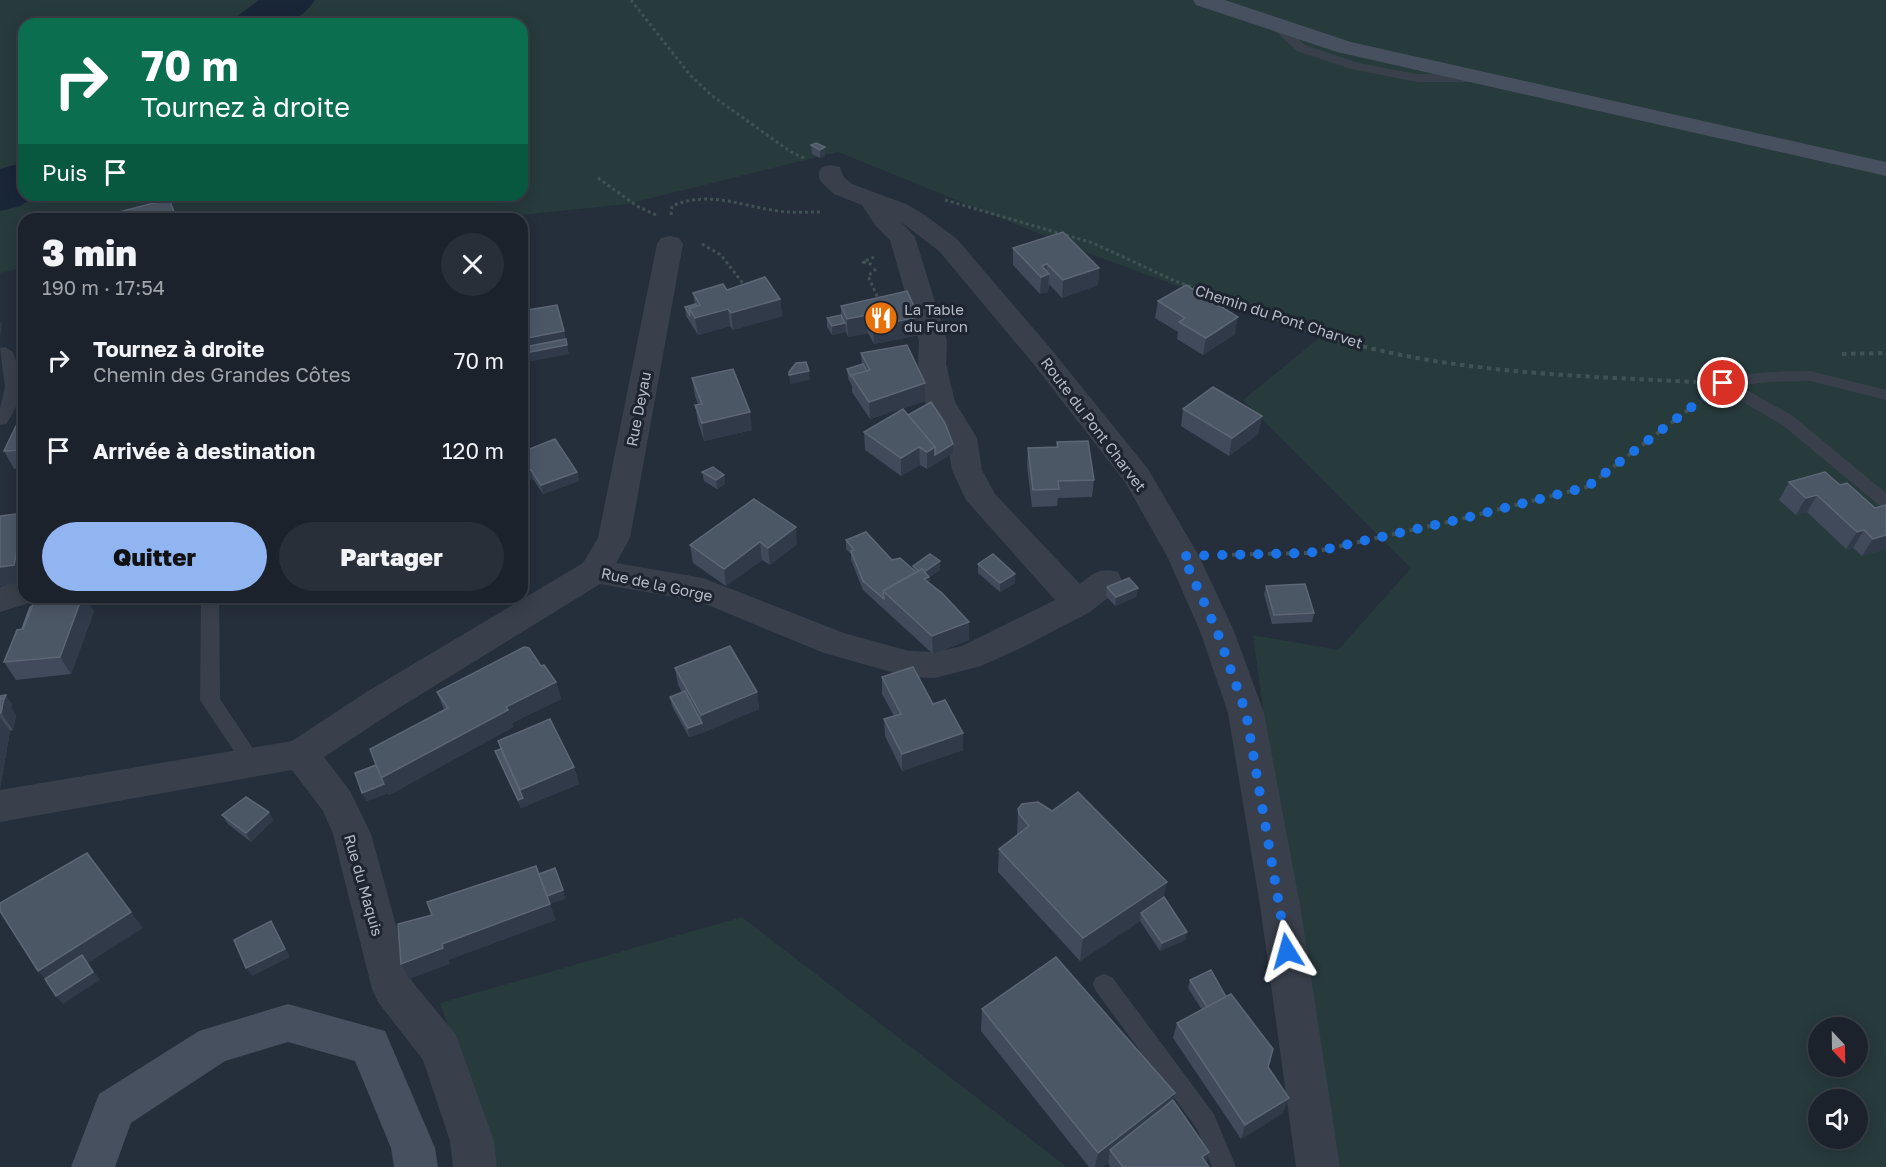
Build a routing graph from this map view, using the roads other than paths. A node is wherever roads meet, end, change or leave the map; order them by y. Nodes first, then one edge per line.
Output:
1 (1204, 0) edge
2 (1886, 169) edge
3 (831, 172) road end
4 (871, 201) junction
5 (670, 233) road end
6 (5, 352) dead end
7 (1886, 395) edge
8 (0, 420) edge
9 (1886, 502) edge
10 (595, 571) junction
11 (1106, 581) dead end
12 (18, 594) edge
13 (0, 600) edge
14 (210, 603) edge
15 (1078, 603) junction
16 (300, 754) junction
17 (252, 762) junction
18 (0, 806) edge
19 (1104, 984) dead end
20 (93, 1167) edge
21 (416, 1167) edge
22 (475, 1167) edge
23 (1224, 1167) edge
24 (1318, 1167) edge

1 - 2 main road
3 - 4 street, Route du Pont Charvet
4 - 15 street
4 - 24 street, Route du Pont Charvet
5 - 10 street, Rue Deyau
6 - 8 lane
7 - 9 lane
10 - 15 street, Rue de la Gorge
10 - 16 street, Rue de la Gorge
11 - 15 street, Rue de la Gorge
12 - 13 street
14 - 17 lane
16 - 17 street
16 - 22 street, Rue du Maquis
17 - 18 street
19 - 23 lane
20 - 21 main road

